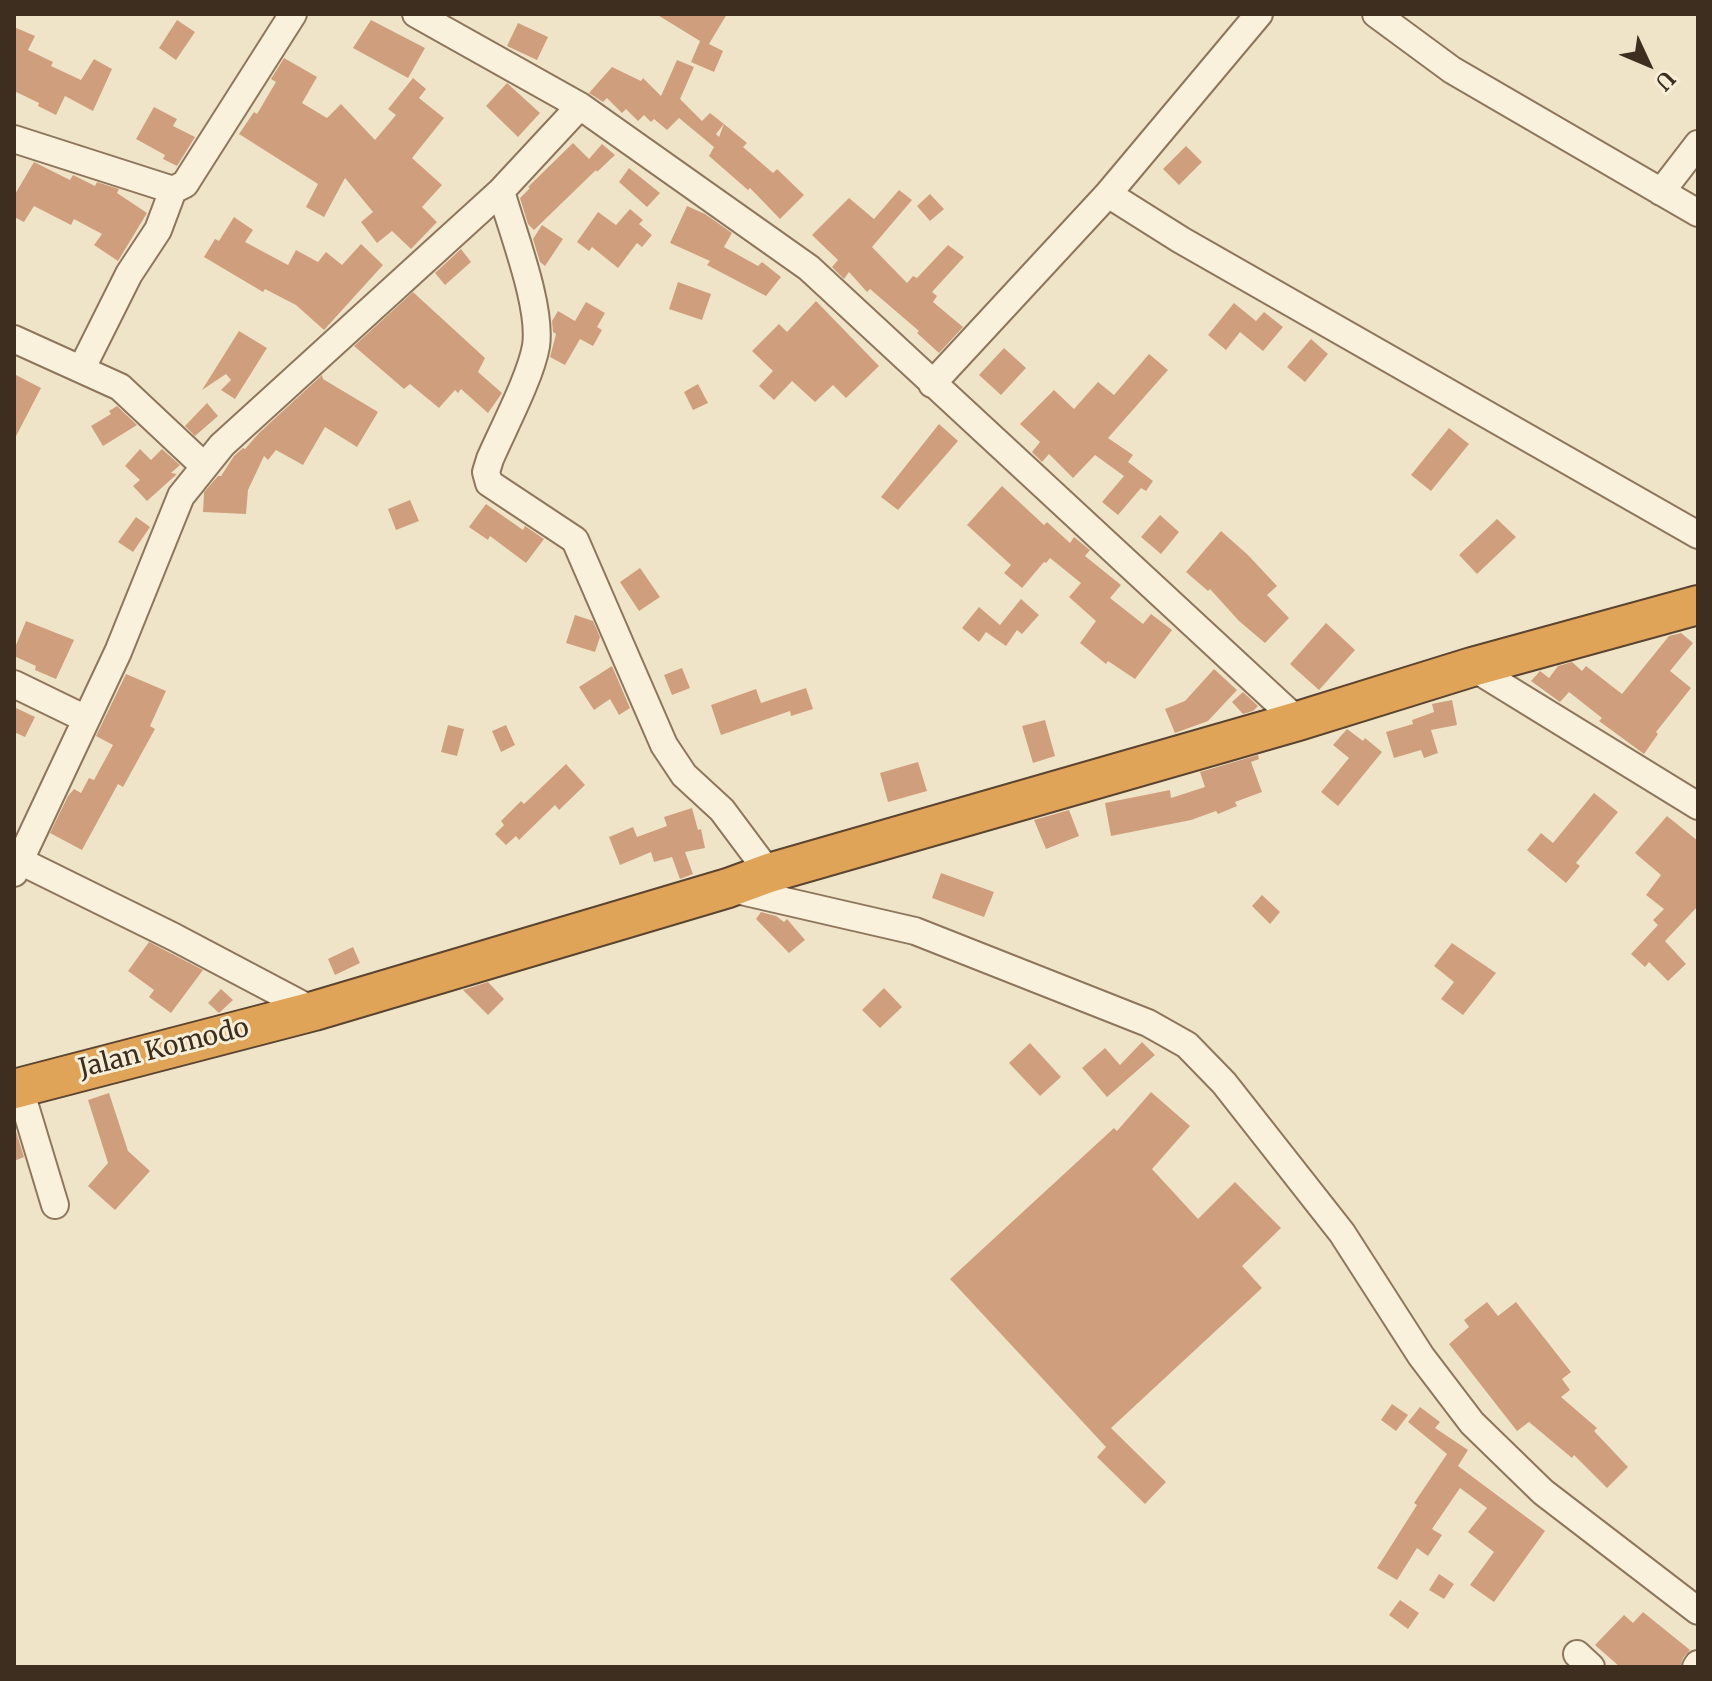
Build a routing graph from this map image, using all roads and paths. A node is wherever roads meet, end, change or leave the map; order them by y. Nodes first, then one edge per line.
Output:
1 (293, 14) edge
2 (416, 14) edge
3 (1259, 14) edge
4 (1376, 14) edge
5 (580, 106) junction
6 (14, 139) edge
7 (1698, 144) edge
8 (173, 190) junction
9 (501, 191) junction
10 (1661, 192) junction
11 (1108, 194) junction
12 (1698, 213) edge
13 (14, 339) edge
14 (82, 368) junction
15 (932, 384) junction
16 (203, 465) junction
17 (1698, 535) edge
18 (1698, 605) edge
19 (1472, 667) junction
20 (14, 684) edge
21 (86, 719) junction
22 (1298, 721) junction
23 (1698, 806) edge
24 (16, 864) edge
25 (769, 873) junction
26 (728, 888) junction
27 (314, 1011) junction
28 (17, 1088) edge
29 (55, 1205) dead end
30 (1698, 1611) edge

1 - 8 street
2 - 5 street
3 - 11 street
4 - 10 street
5 - 9 street
5 - 15 street
6 - 8 street
7 - 10 street
8 - 14 street
9 - 16 street
9 - 25 street
10 - 12 street
11 - 15 street
11 - 17 street
13 - 14 street
14 - 16 street
15 - 22 street
16 - 21 street
18 - 19 highway, Jalan Komodo
19 - 22 highway, Jalan Komodo
19 - 23 street
20 - 21 street
21 - 24 street
22 - 25 highway, Jalan Komodo
24 - 27 street
25 - 26 highway, Jalan Komodo
26 - 27 highway, Jalan Komodo
26 - 30 street
27 - 28 highway, Jalan Komodo
28 - 29 street

